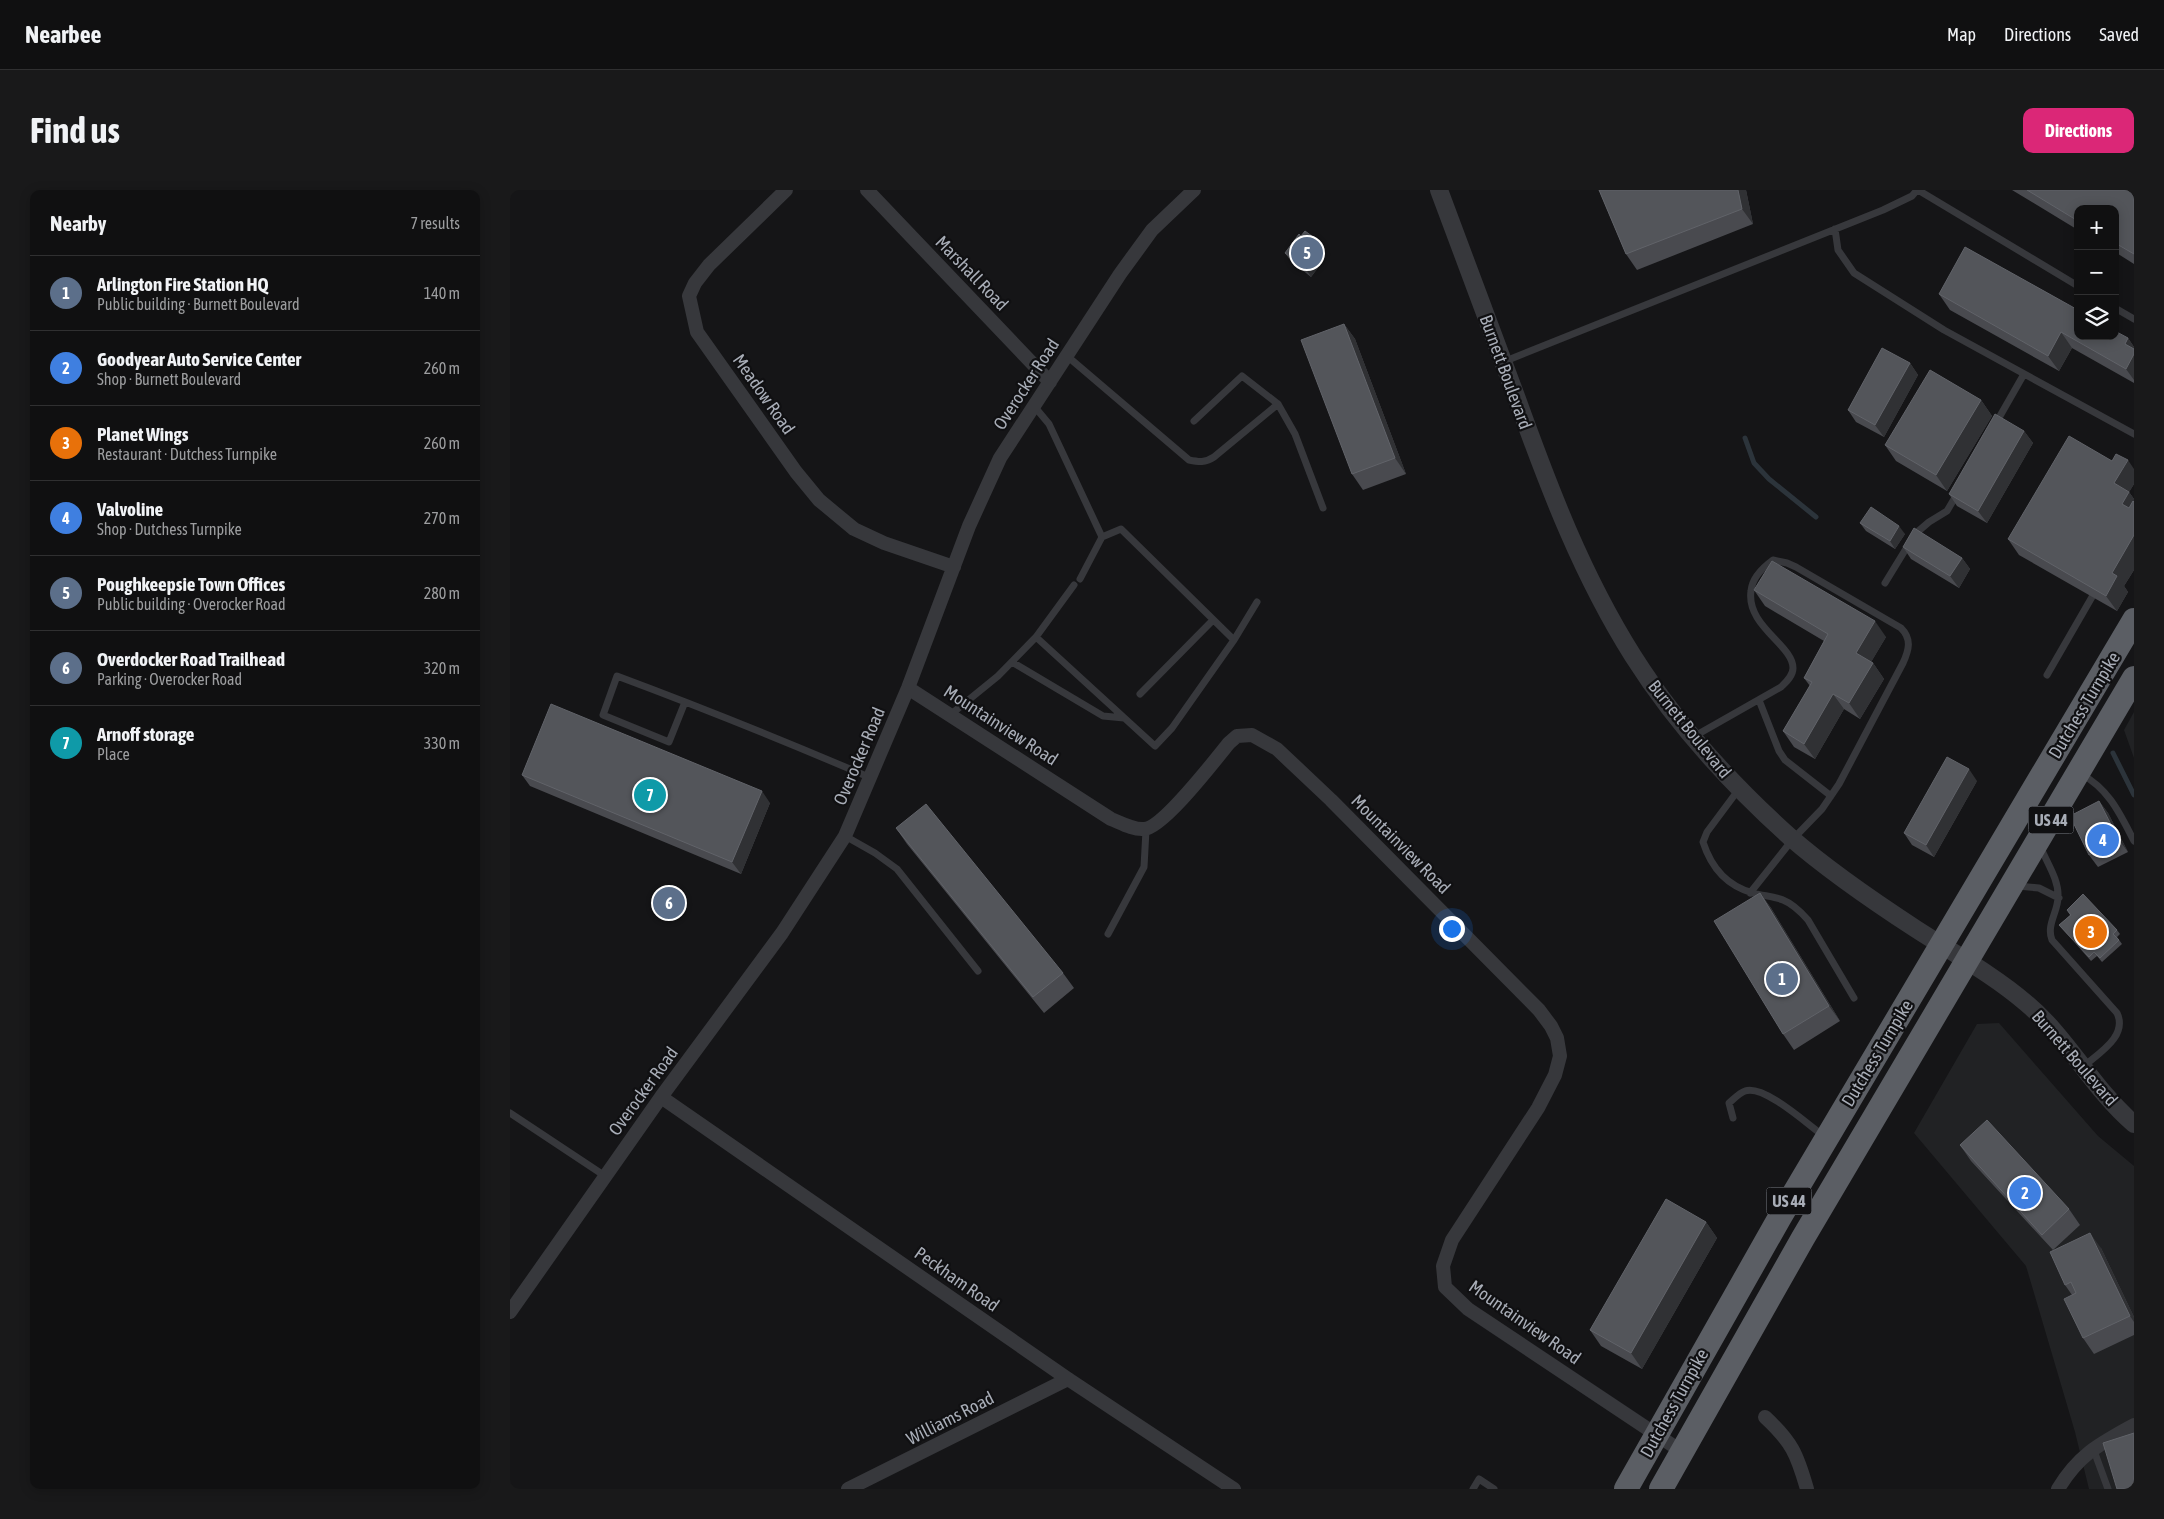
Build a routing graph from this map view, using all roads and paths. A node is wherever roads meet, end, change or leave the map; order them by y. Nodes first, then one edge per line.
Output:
1 (786, 190) edge
2 (867, 190) edge
3 (1194, 190) edge
4 (1439, 190) edge
5 (1918, 190) edge
6 (1835, 229) junction
7 (2074, 284) edge
8 (2119, 310) edge
9 (2134, 319) edge
10 (1067, 356) junction
11 (1503, 362) junction
12 (2024, 374) junction
13 (1050, 382) junction
14 (1278, 404) junction
15 (1034, 406) junction
16 (1194, 421) dead end
17 (1990, 434) edge
18 (2134, 434) edge
19 (1961, 486) edge
20 (1324, 508) dead end
21 (1102, 537) junction
22 (954, 567) junction
23 (1080, 579) dead end
24 (1885, 583) dead end
25 (1074, 585) dead end
26 (2092, 597) edge
27 (1257, 602) dead end
28 (1213, 620) junction
29 (2134, 620) edge
30 (1036, 637) junction
31 (1234, 640) junction
32 (1012, 662) junction
33 (2047, 675) dead end
34 (2134, 678) edge
35 (908, 688) junction
36 (1140, 694) dead end
37 (1759, 700) junction
38 (685, 702) junction
39 (950, 715) junction
40 (1124, 718) junction
41 (1692, 737) junction
42 (2079, 773) junction
43 (871, 778) junction
44 (1739, 788) junction
45 (1831, 796) junction
46 (1146, 830) junction
47 (845, 836) junction
48 (1793, 839) junction
49 (2038, 841) junction
50 (2134, 841) edge
51 (2012, 886) junction
52 (1750, 893) junction
53 (2058, 898) junction
54 (1108, 934) dead end
55 (1942, 945) junction
56 (1968, 962) junction
57 (978, 971) dead end
58 (1854, 998) dead end
59 (2084, 1067) junction
60 (661, 1097) junction
61 (510, 1113) edge
62 (1733, 1118) dead end
63 (2134, 1124) edge
64 (1826, 1138) junction
65 (605, 1176) junction
66 (510, 1312) edge
67 (1068, 1379) junction
68 (1765, 1417) dead end
69 (2134, 1425) edge
70 (1656, 1435) junction
71 (2093, 1448) junction
72 (1682, 1451) junction
73 (1665, 1482) edge
74 (848, 1489) edge
75 (1234, 1489) edge
76 (1473, 1489) edge
77 (1494, 1489) edge
78 (1626, 1489) edge
79 (1806, 1489) edge
80 (2058, 1489) edge
81 (2108, 1489) edge

1 - 22 street, Meadow Road
2 - 13 street, Marshall Road
3 - 10 street, Overocker Road
4 - 11 street, Burnett Boulevard
5 - 6 lane
5 - 7 lane
6 - 11 lane
6 - 12 lane
8 - 9 lane
10 - 13 street, Overocker Road
10 - 14 lane
11 - 41 street, Burnett Boulevard
12 - 17 lane
12 - 18 lane
13 - 15 street, Overocker Road
14 - 16 lane
14 - 20 lane
15 - 21 lane
15 - 22 street, Overocker Road
19 - 24 lane
21 - 23 lane
21 - 28 lane
22 - 35 street, Overocker Road
25 - 30 lane
26 - 33 lane
27 - 31 lane
28 - 31 lane
28 - 36 lane
29 - 55 highway, Dutchess Turnpike / US 44
30 - 32 lane
30 - 40 lane
31 - 40 lane
32 - 39 lane
32 - 40 lane
34 - 42 highway, Dutchess Turnpike / US 44
35 - 39 street, Mountainview Road
35 - 43 street, Overocker Road
37 - 41 lane
37 - 45 lane
37 - 45 lane
38 - 38 lane
38 - 43 lane
39 - 46 street, Mountainview Road
41 - 44 street, Burnett Boulevard
42 - 49 highway, Dutchess Turnpike / US 44
42 - 50 lane
43 - 47 street, Overocker Road
44 - 48 street, Burnett Boulevard
44 - 52 lane
45 - 48 lane
46 - 54 lane
46 - 70 street, Mountainview Road
47 - 57 lane
47 - 60 street, Overocker Road
48 - 52 lane
48 - 55 street, Burnett Boulevard
49 - 51 highway, Dutchess Turnpike / US 44
49 - 53 lane
51 - 53 lane
51 - 56 highway, Dutchess Turnpike / US 44
52 - 58 lane
53 - 59 lane
55 - 56 street, Burnett Boulevard
55 - 64 highway, Dutchess Turnpike / US 44
56 - 59 street, Burnett Boulevard
56 - 72 highway, Dutchess Turnpike / US 44
59 - 63 street, Burnett Boulevard
60 - 65 street, Overocker Road
60 - 67 street, Peckham Road
61 - 65 lane
62 - 64 lane
64 - 70 highway, Dutchess Turnpike / US 44
65 - 66 street, Overocker Road
67 - 74 street, Williams Road
67 - 75 street, Peckham Road
68 - 79 street
69 - 71 street
70 - 72 street, Mountainview Road
70 - 78 highway, Dutchess Turnpike / US 44
71 - 80 street
71 - 81 lane
72 - 73 highway, Dutchess Turnpike / US 44
76 - 77 lane

